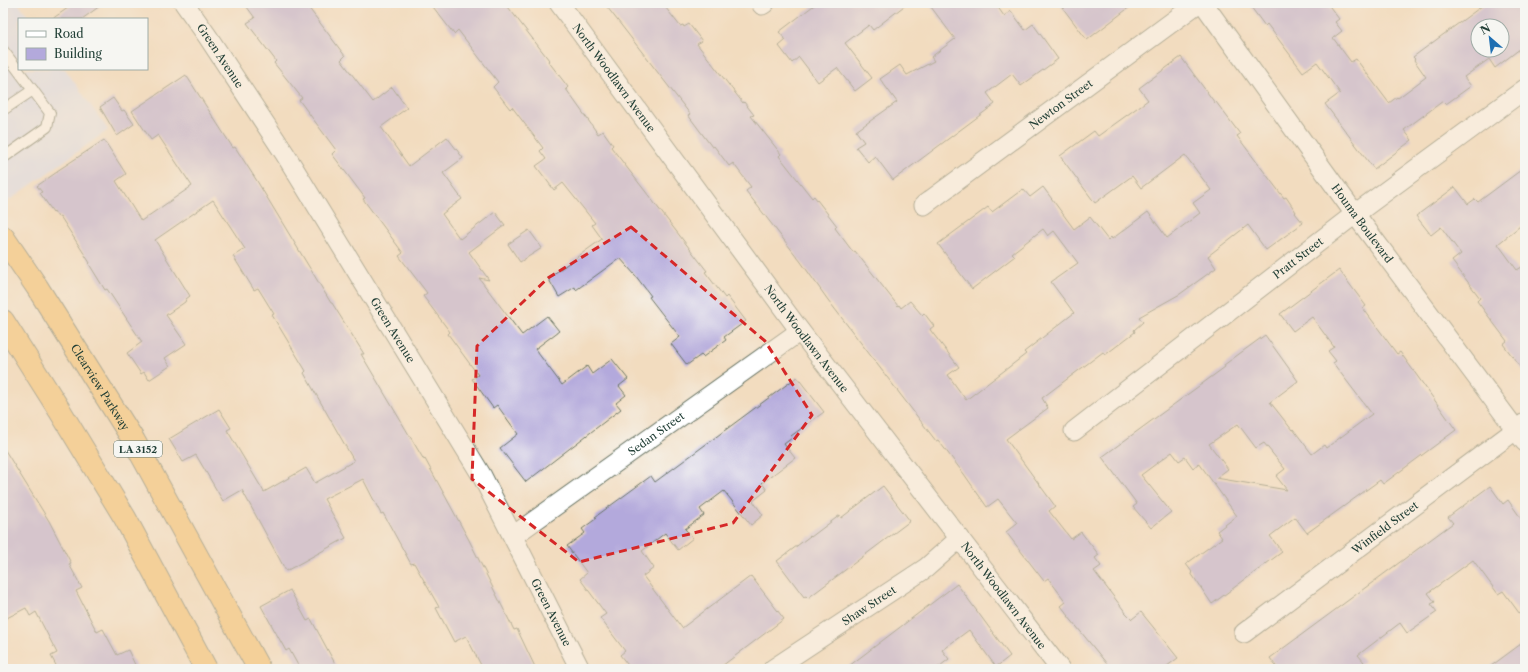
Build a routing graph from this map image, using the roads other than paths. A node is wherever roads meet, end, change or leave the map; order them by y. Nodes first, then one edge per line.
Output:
1 (184, 3) edge
2 (559, 3) edge
3 (1198, 3) edge
4 (1203, 3) edge
5 (3, 50) edge
6 (1525, 89) edge
7 (33, 90) junction
8 (3, 110) edge
9 (3, 158) edge
10 (924, 205) dead end
11 (1355, 214) junction
12 (3, 237) edge
13 (3, 322) edge
14 (800, 332) junction
15 (1074, 431) dead end
16 (1522, 431) edge
17 (513, 536) junction
18 (960, 538) junction
19 (1244, 633) dead end
20 (206, 669) edge
21 (258, 669) edge
22 (580, 669) edge
23 (773, 669) edge
24 (1060, 669) edge

1 - 17 street, Green Avenue
2 - 14 street, North Woodlawn Avenue
3 - 10 street, Newton Street
4 - 11 street, Houma Boulevard
5 - 7 lane
6 - 11 street, Pratt Street
7 - 8 lane
7 - 9 lane
11 - 15 street, Pratt Street
11 - 16 street, Houma Boulevard
12 - 21 highway, Clearview Parkway / LA 3152
13 - 20 highway
14 - 17 street, Sedan Street
14 - 18 street, North Woodlawn Avenue
16 - 19 street, Winfield Street
17 - 22 street, Green Avenue
18 - 23 street, Shaw Street
18 - 24 street, North Woodlawn Avenue

